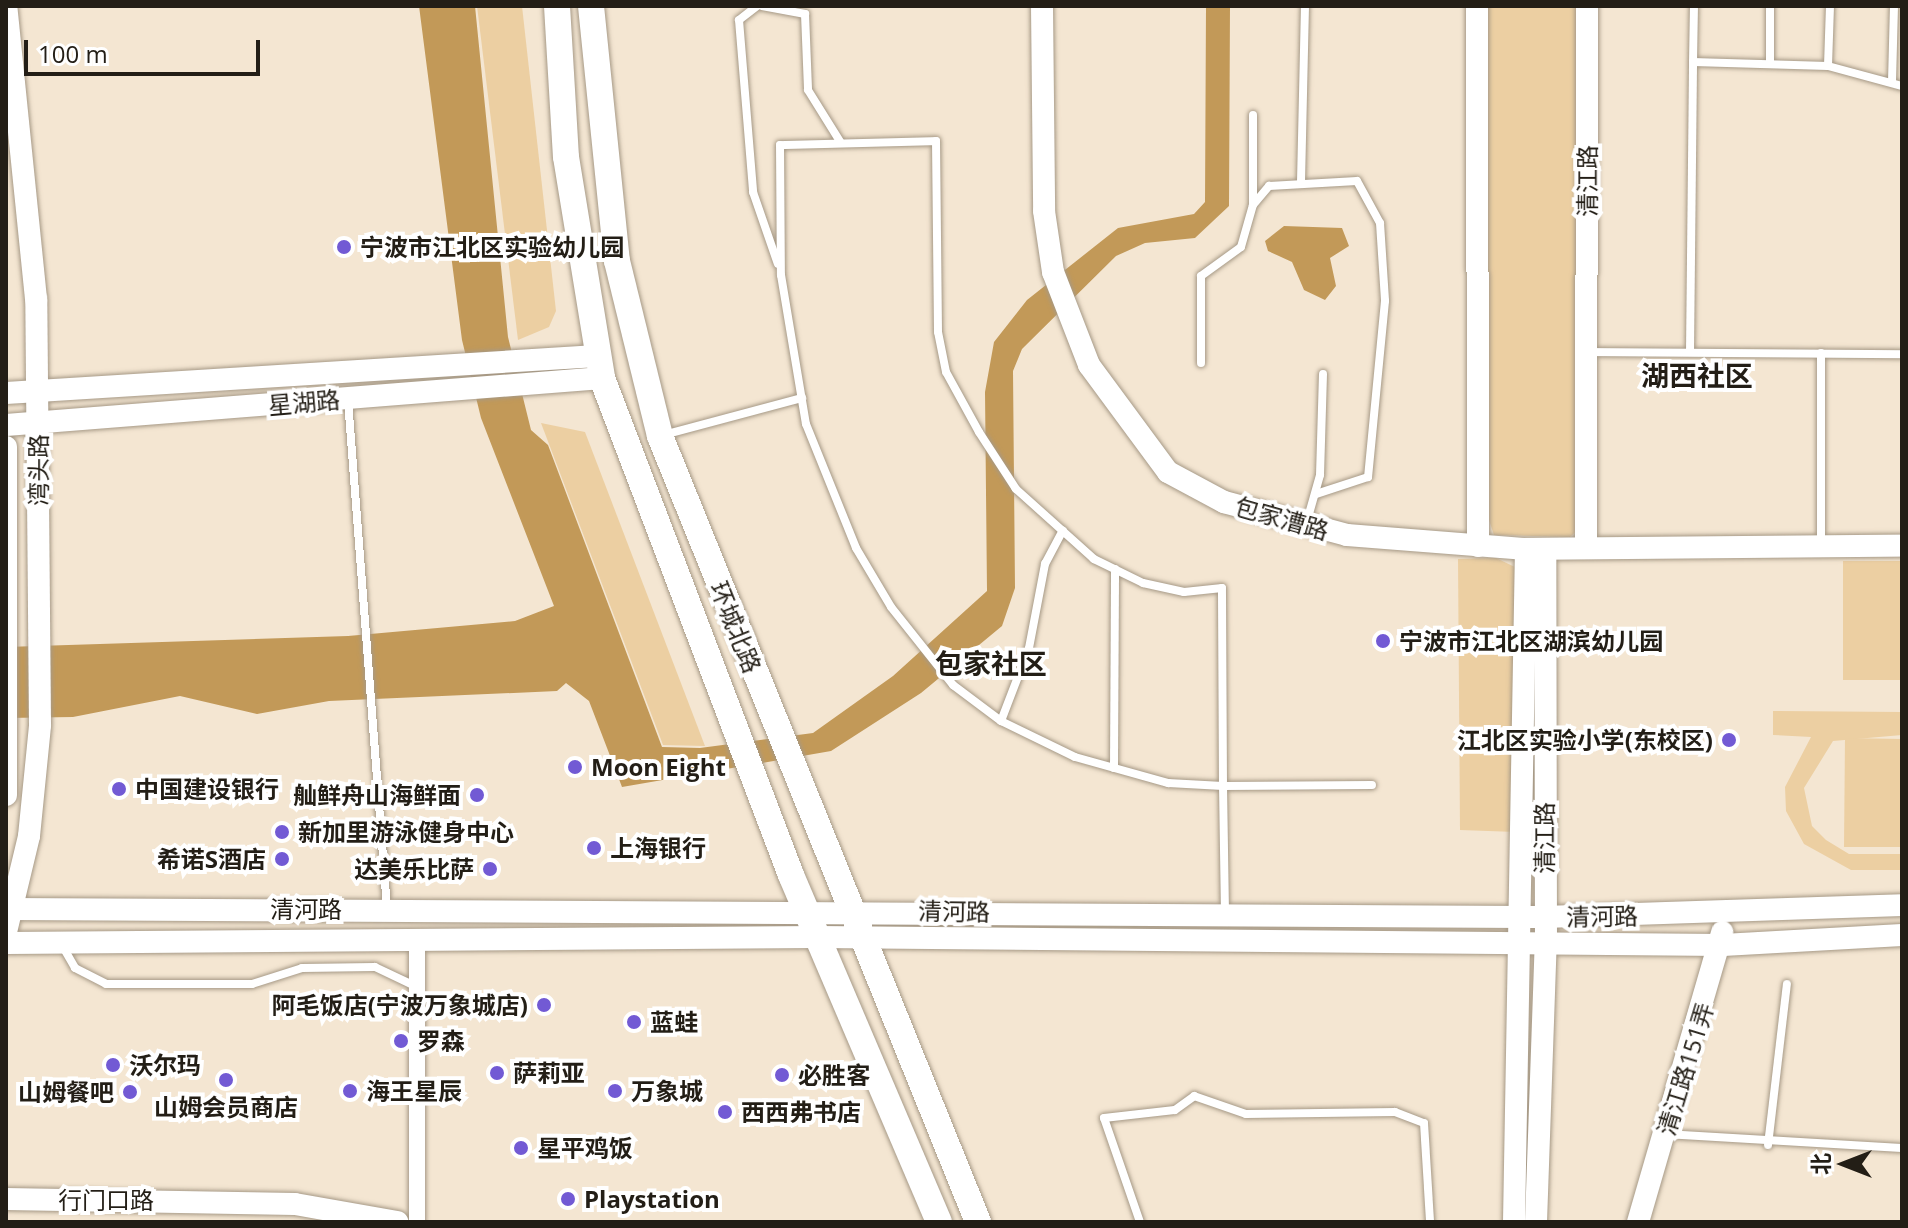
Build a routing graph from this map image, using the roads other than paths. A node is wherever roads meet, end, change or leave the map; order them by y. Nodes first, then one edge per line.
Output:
1 (6, 6) edge
2 (557, 6) edge
3 (591, 6) edge
4 (760, 6) edge
5 (1042, 6) edge
6 (1305, 6) edge
7 (1477, 6) edge
8 (1587, 6) edge
9 (1694, 6) edge
10 (1770, 6) edge
11 (1830, 6) edge
12 (1894, 6) edge
13 (1693, 62) junction
14 (1770, 64) junction
15 (1828, 66) junction
16 (1892, 82) junction
17 (1902, 86) edge
18 (1253, 115) dead end
19 (841, 143) junction
20 (1301, 182) junction
21 (1253, 205) junction
22 (781, 275) junction
23 (1586, 352) junction
24 (1690, 352) junction
25 (1821, 353) junction
26 (1902, 354) edge
27 (1201, 363) dead end
28 (599, 367) junction
29 (1323, 374) dead end
30 (38, 392) junction
31 (6, 393) edge
32 (802, 398) junction
33 (348, 399) junction
34 (39, 424) junction
35 (6, 425) edge
36 (660, 436) junction
37 (6, 447) edge
38 (1316, 494) junction
39 (1063, 530) junction
40 (1305, 530) junction
41 (1821, 545) junction
42 (1478, 546) junction
43 (1902, 546) edge
44 (1586, 547) junction
45 (1535, 549) junction
46 (1115, 569) junction
47 (1001, 721) junction
48 (1114, 768) junction
49 (1372, 785) dead end
50 (1223, 786) junction
51 (6, 795) edge
52 (1902, 905) edge
53 (804, 908) junction
54 (9, 909) edge
55 (387, 909) junction
56 (846, 909) junction
57 (1225, 914) junction
58 (1720, 915) junction
59 (1518, 916) junction
60 (1544, 917) junction
61 (6, 932) edge
62 (1902, 935) edge
63 (818, 937) junction
64 (858, 938) junction
65 (417, 941) junction
66 (1519, 942) junction
67 (1546, 942) junction
68 (6, 943) edge
69 (60, 943) junction
70 (1723, 945) junction
71 (1787, 984) dead end
72 (417, 987) junction
73 (417, 1091) junction
74 (439, 1098) dead end
75 (1664, 1134) junction
76 (1768, 1145) junction
77 (1902, 1148) edge
78 (6, 1199) edge
79 (397, 1222) edge
80 (417, 1222) edge
81 (939, 1222) edge
82 (978, 1222) edge
83 (1140, 1222) edge
84 (1430, 1222) edge
85 (1514, 1222) edge
86 (1536, 1222) edge
87 (1638, 1222) edge

1 - 30 street, 湾头路
2 - 28 main road, 环城北路
3 - 36 main road, 环城北路
4 - 19 lane
4 - 22 lane
5 - 40 street, 包家漕路
6 - 20 lane
7 - 42 street
8 - 23 street, 清江路
9 - 13 lane
10 - 14 lane
11 - 15 lane
12 - 16 lane
13 - 14 lane
13 - 24 lane
14 - 15 lane
15 - 16 lane
16 - 17 lane
18 - 21 lane
19 - 22 lane
19 - 39 lane
20 - 21 lane
20 - 38 lane
21 - 27 lane
22 - 32 lane
23 - 24 lane
23 - 44 street, 清江路
24 - 25 lane
25 - 26 lane
25 - 41 lane
28 - 30 street, 星湖路
28 - 33 street, 星湖路
28 - 53 main road, 环城北路
29 - 38 lane
30 - 31 street, 星湖路
30 - 34 street, 湾头路
32 - 36 lane
32 - 47 lane
33 - 34 street, 星湖路
33 - 55 lane
34 - 35 street, 星湖路
34 - 54 street, 湾头路
36 - 56 main road, 环城北路
37 - 51 street, 湾头路
38 - 40 lane
39 - 46 lane
39 - 47 lane
40 - 42 street, 包家漕路
41 - 43 street, 包家漕路
41 - 44 street, 包家漕路
42 - 45 street, 包家漕路
44 - 45 street, 包家漕路
45 - 59 street, 清江路
45 - 60 street, 清江路
46 - 48 lane
46 - 50 lane
47 - 48 lane
48 - 50 lane
49 - 50 lane
50 - 57 lane
52 - 58 street, 清河路
53 - 55 street, 清河路
53 - 56 street, 清河路
53 - 63 main road, 环城北路
54 - 55 street, 清河路
54 - 61 street, 湾头路
56 - 57 street, 清河路
56 - 64 main road, 环城北路
57 - 59 street, 清河路
58 - 60 street, 清河路
58 - 70 street, 清江路151弄
59 - 60 street, 清河路
59 - 66 street, 清江路
60 - 67 street, 清江路
62 - 70 street, 清河路
63 - 64 street, 清河路
63 - 65 street, 清河路
63 - 81 main road, 环城北路
64 - 66 street, 清河路
64 - 82 main road, 环城北路
65 - 69 street, 清河路
65 - 72 street
66 - 67 street, 清河路
66 - 85 street, 清江路
67 - 70 street, 清河路
67 - 86 street, 清江路
68 - 69 street, 清河路
69 - 72 lane
70 - 75 street, 清江路151弄
71 - 76 lane
72 - 73 street
73 - 74 lane
73 - 80 street
75 - 76 lane
75 - 87 street, 清江路151弄
76 - 77 lane
78 - 79 street, 行门口路
83 - 84 lane

